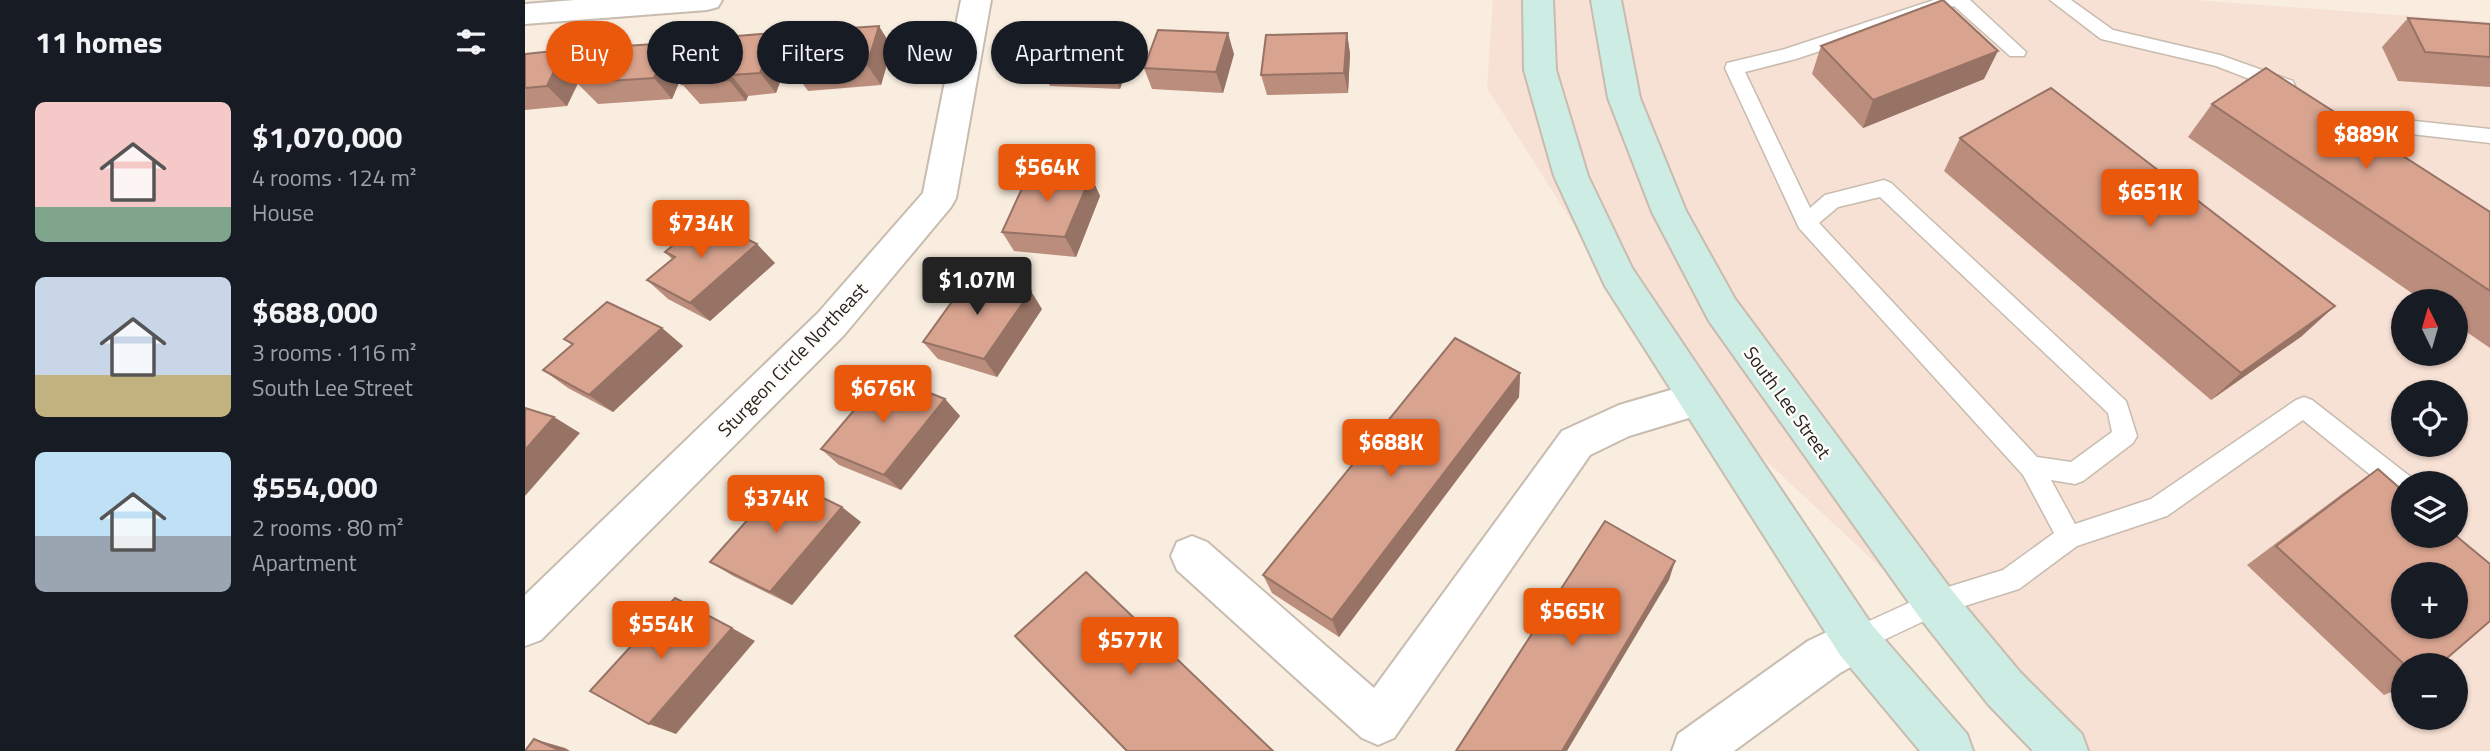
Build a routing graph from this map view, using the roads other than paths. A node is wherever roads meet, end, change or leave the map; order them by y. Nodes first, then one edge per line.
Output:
1 (707, 0) edge
2 (976, 0) edge
3 (1538, 0) edge
4 (1606, 0) edge
5 (1953, 0) edge
6 (1959, 0) edge
7 (2059, 0) edge
8 (525, 14) edge
9 (2017, 52) dead end
10 (2300, 94) edge
11 (2319, 107) edge
12 (2339, 120) junction
13 (2490, 136) edge
14 (2371, 142) edge
15 (1806, 222) junction
16 (1698, 399) junction
17 (2031, 467) junction
18 (2391, 476) edge
19 (2069, 537) junction
20 (1192, 556) dead end
21 (1935, 603) junction
22 (525, 625) edge
23 (1856, 640) junction
24 (2059, 749) edge
25 (1695, 751) edge
26 (1950, 751) edge

1 - 8 street
2 - 22 street, Sturgeon Circle Northeast
3 - 16 main road
4 - 21 main road, South Lee Street
5 - 15 lane
6 - 9 lane
7 - 10 lane
11 - 12 lane
12 - 13 lane
12 - 14 lane
15 - 17 lane
15 - 17 lane
16 - 20 street
16 - 23 main road
17 - 19 lane
18 - 19 lane
19 - 21 lane
21 - 23 lane
21 - 24 main road, South Lee Street
23 - 25 street
23 - 26 main road

